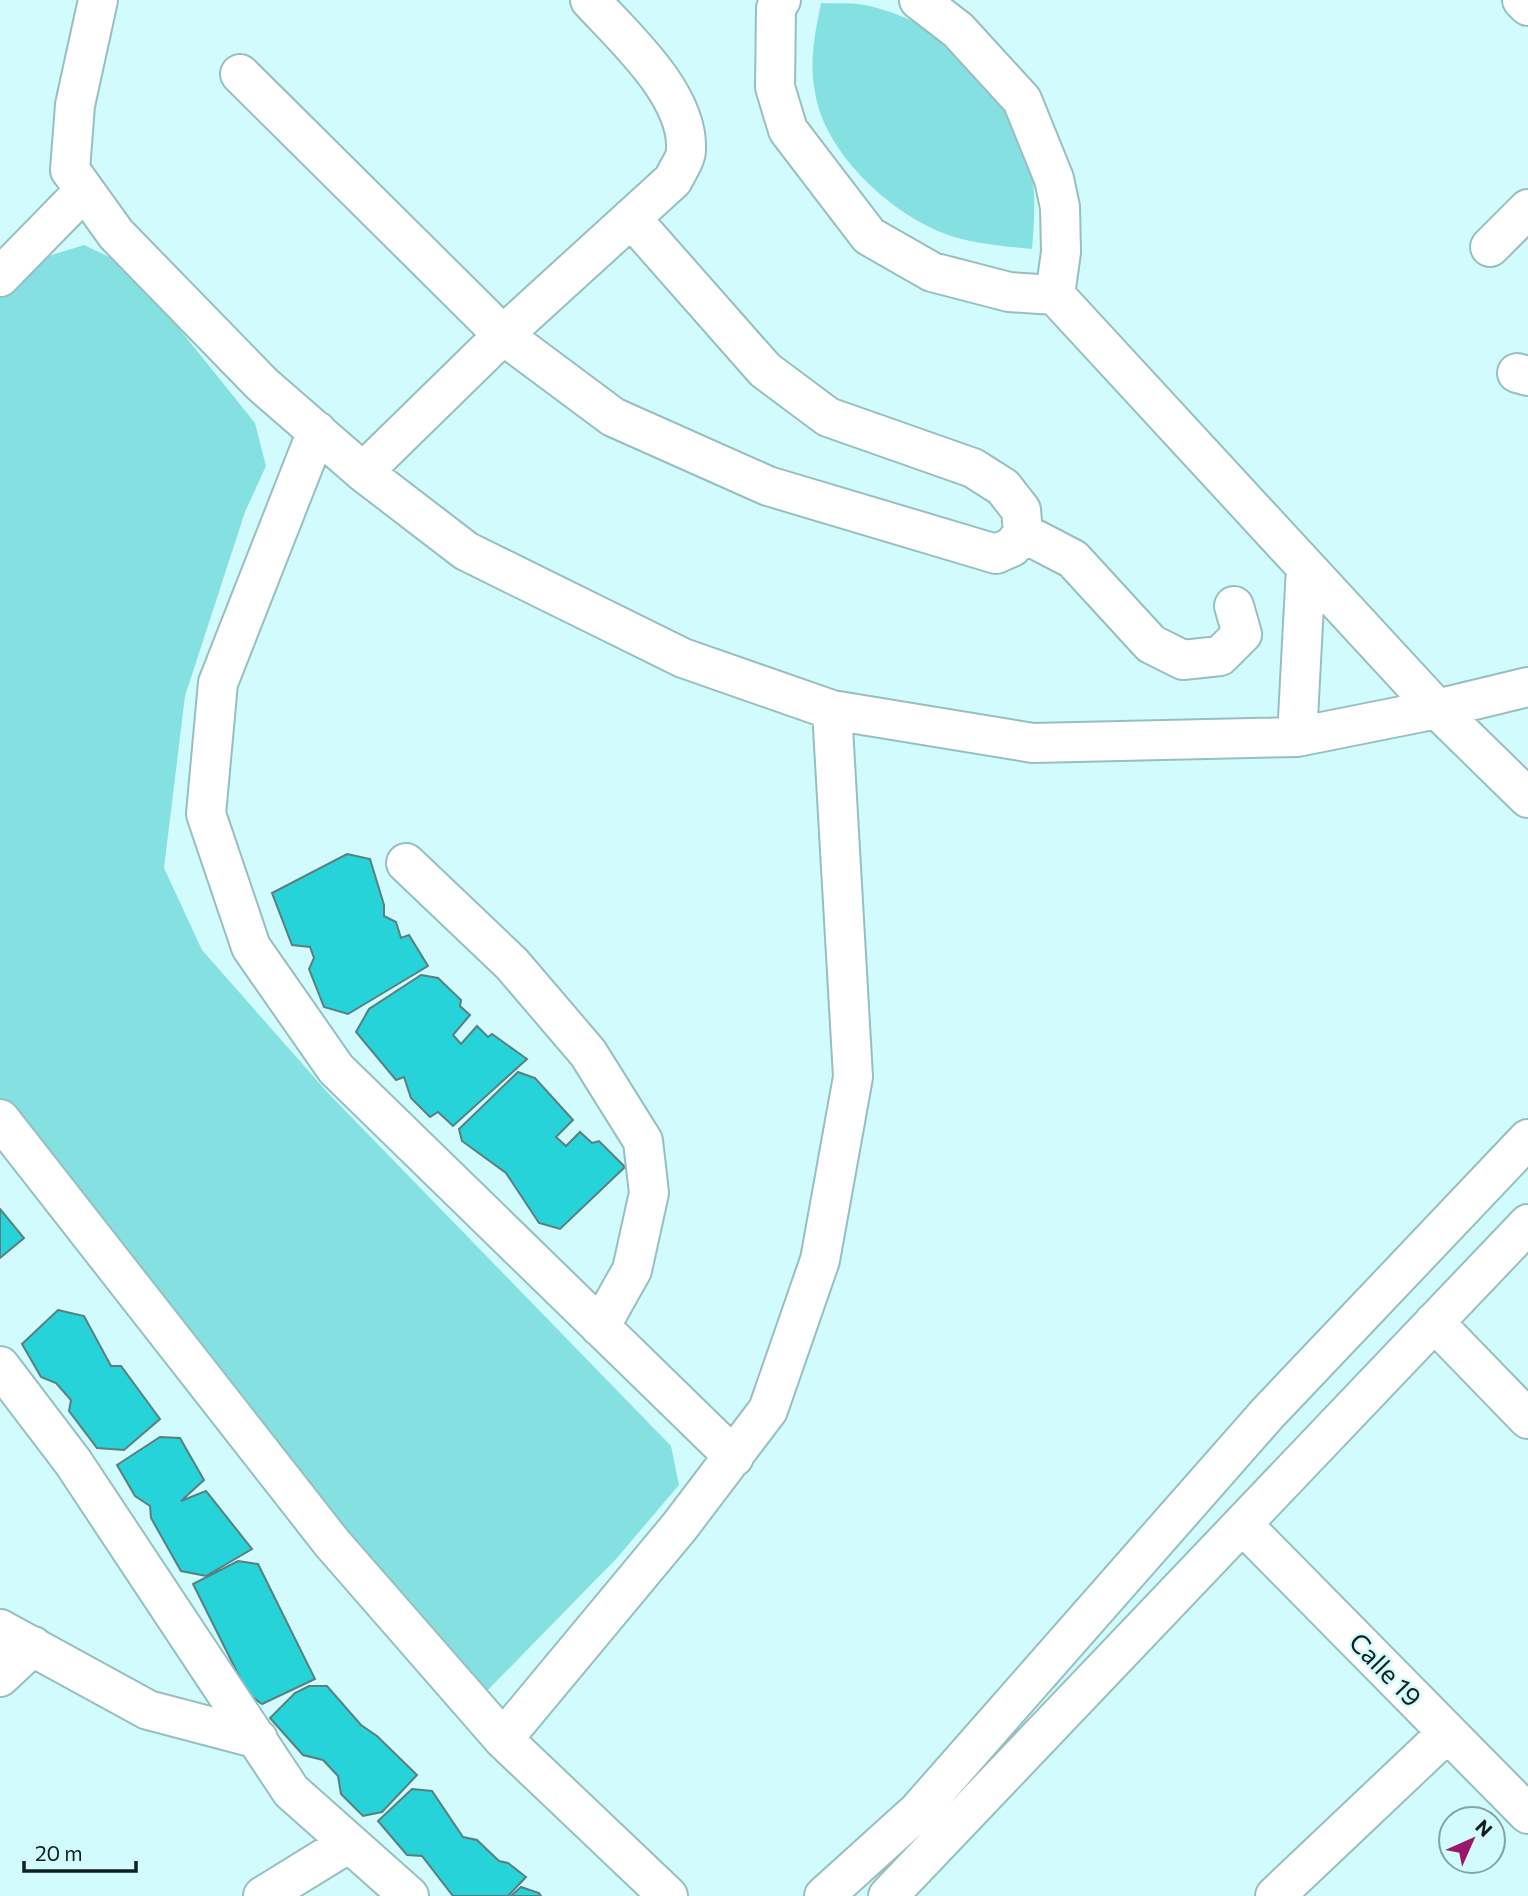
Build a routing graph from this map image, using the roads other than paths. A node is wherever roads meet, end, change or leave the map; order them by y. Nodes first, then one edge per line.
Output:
1 (98, 0) edge
2 (590, 0) edge
3 (781, 0) edge
4 (919, 0) edge
5 (1522, 0) edge
6 (1528, 6) edge
7 (240, 74) dead end
8 (84, 191) junction
9 (1528, 209) edge
10 (631, 218) junction
11 (1490, 247) dead end
12 (0, 277) edge
13 (1055, 295) junction
14 (503, 335) junction
15 (317, 431) junction
16 (363, 472) junction
17 (1023, 533) junction
18 (1306, 567) junction
19 (1234, 606) dead end
20 (1528, 687) edge
21 (1437, 709) junction
22 (832, 710) junction
23 (1297, 737) junction
24 (1528, 798) edge
25 (406, 863) dead end
26 (0, 1119) edge
27 (1528, 1139) edge
28 (1528, 1224) edge
29 (1434, 1322) junction
30 (600, 1327) junction
31 (0, 1366) edge
32 (1528, 1419) edge
33 (734, 1457) junction
34 (1243, 1525) junction
35 (17, 1637) edge
36 (0, 1677) edge
37 (1447, 1733) junction
38 (257, 1739) junction
39 (503, 1739) junction
40 (1528, 1814) edge
41 (349, 1843) junction
42 (263, 1896) edge
43 (409, 1896) edge
44 (668, 1896) edge
45 (824, 1896) edge
46 (888, 1896) edge
47 (1275, 1896) edge

1 - 8 street
2 - 10 street
3 - 13 street
4 - 13 street
5 - 6 street
7 - 14 street
8 - 12 street
8 - 15 street
9 - 11 street
10 - 14 street
10 - 17 street
13 - 18 street
14 - 16 street
14 - 17 street
15 - 16 street
15 - 30 street
16 - 22 street
17 - 19 street
18 - 21 street
18 - 23 street
20 - 21 street
21 - 23 street
21 - 24 street
22 - 23 street
22 - 33 street
25 - 30 street
26 - 39 street
27 - 45 street
28 - 29 street
29 - 32 street
29 - 34 street
30 - 33 street
31 - 38 street
33 - 39 street
34 - 37 street, Calle 19
34 - 46 street
35 - 36 street
35 - 38 street
37 - 40 street, Calle 19
37 - 47 street
38 - 41 street
39 - 44 street
41 - 42 street
41 - 43 street

